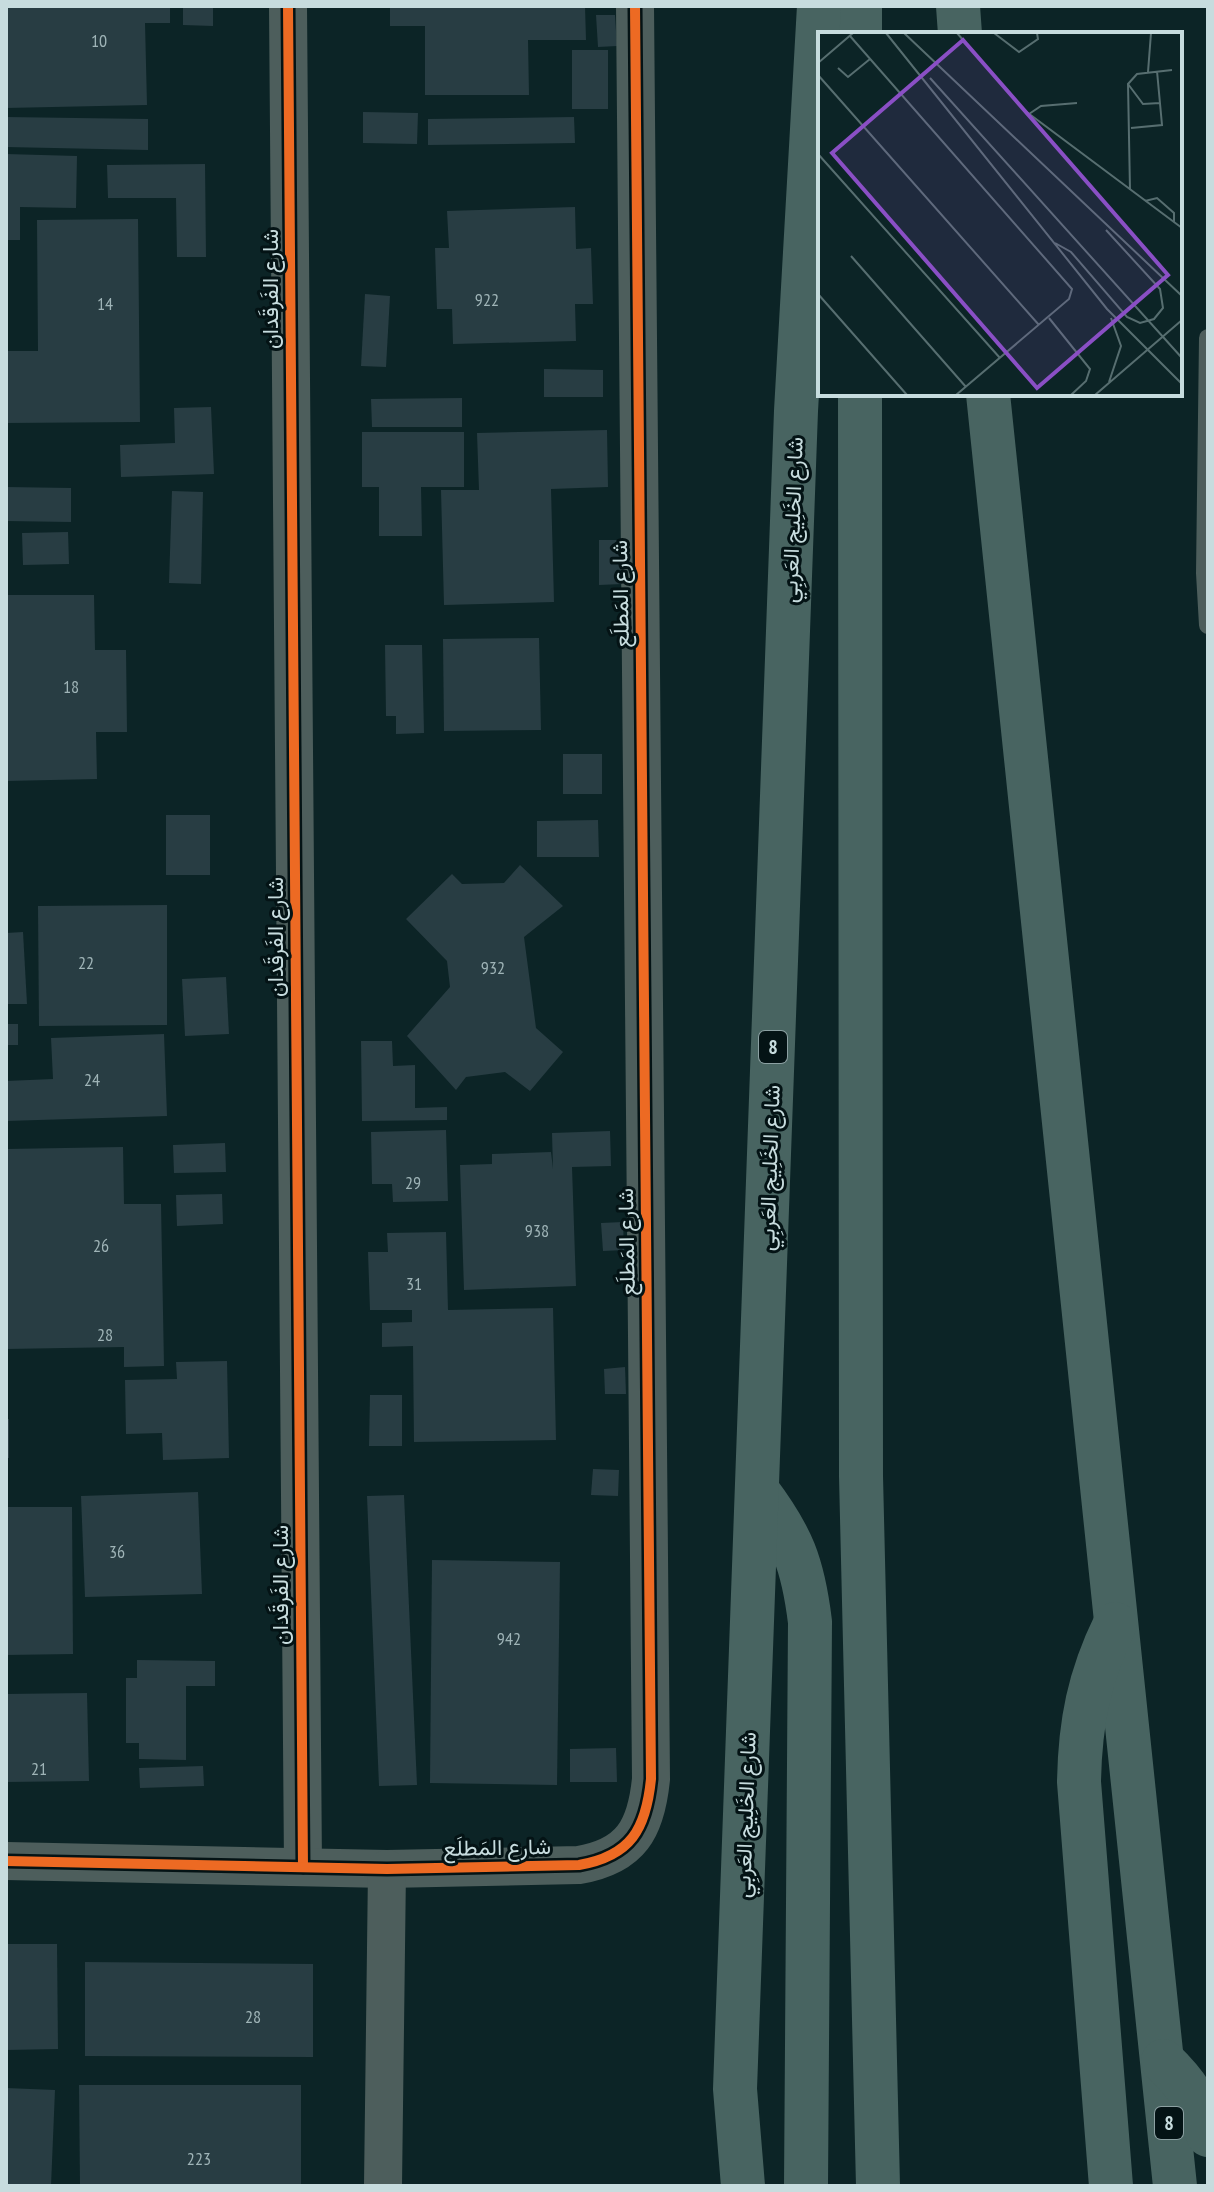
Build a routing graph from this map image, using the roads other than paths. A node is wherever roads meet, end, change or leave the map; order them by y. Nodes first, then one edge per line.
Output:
1 (288, 6) edge
2 (635, 6) edge
3 (819, 6) edge
4 (860, 6) edge
5 (958, 6) edge
6 (860, 32) edge
7 (960, 32) edge
8 (1208, 338) edge
9 (860, 396) edge
10 (988, 396) edge
11 (1208, 625) edge
12 (757, 1490) junction
13 (1117, 1620) junction
14 (6, 1861) edge
15 (303, 1867) junction
16 (387, 1869) junction
17 (1163, 2061) junction
18 (735, 2089) junction
19 (1208, 2135) edge
20 (383, 2186) edge
21 (712, 2186) edge
22 (743, 2186) edge
23 (806, 2186) edge
24 (878, 2186) edge
25 (1111, 2186) edge
26 (1175, 2186) edge

1 - 15 street, شارع الفَرقَدان
2 - 16 street, شارع المَطلَع
3 - 12 highway, شارع الخَلِيج العَربِي / 8
4 - 6 highway
5 - 7 highway
8 - 11 lane
9 - 24 highway
10 - 13 highway, 8
12 - 18 highway, شارع الخَلِيج العَربِي / 8
12 - 23 highway
13 - 17 highway, 8
13 - 25 highway
14 - 15 street, شارع المَطلَع
15 - 16 street, شارع المَطلَع
16 - 20 street
17 - 19 highway
17 - 26 highway, 8
18 - 21 highway
18 - 22 highway, شارع الخَلِيج العَربِي / 8

